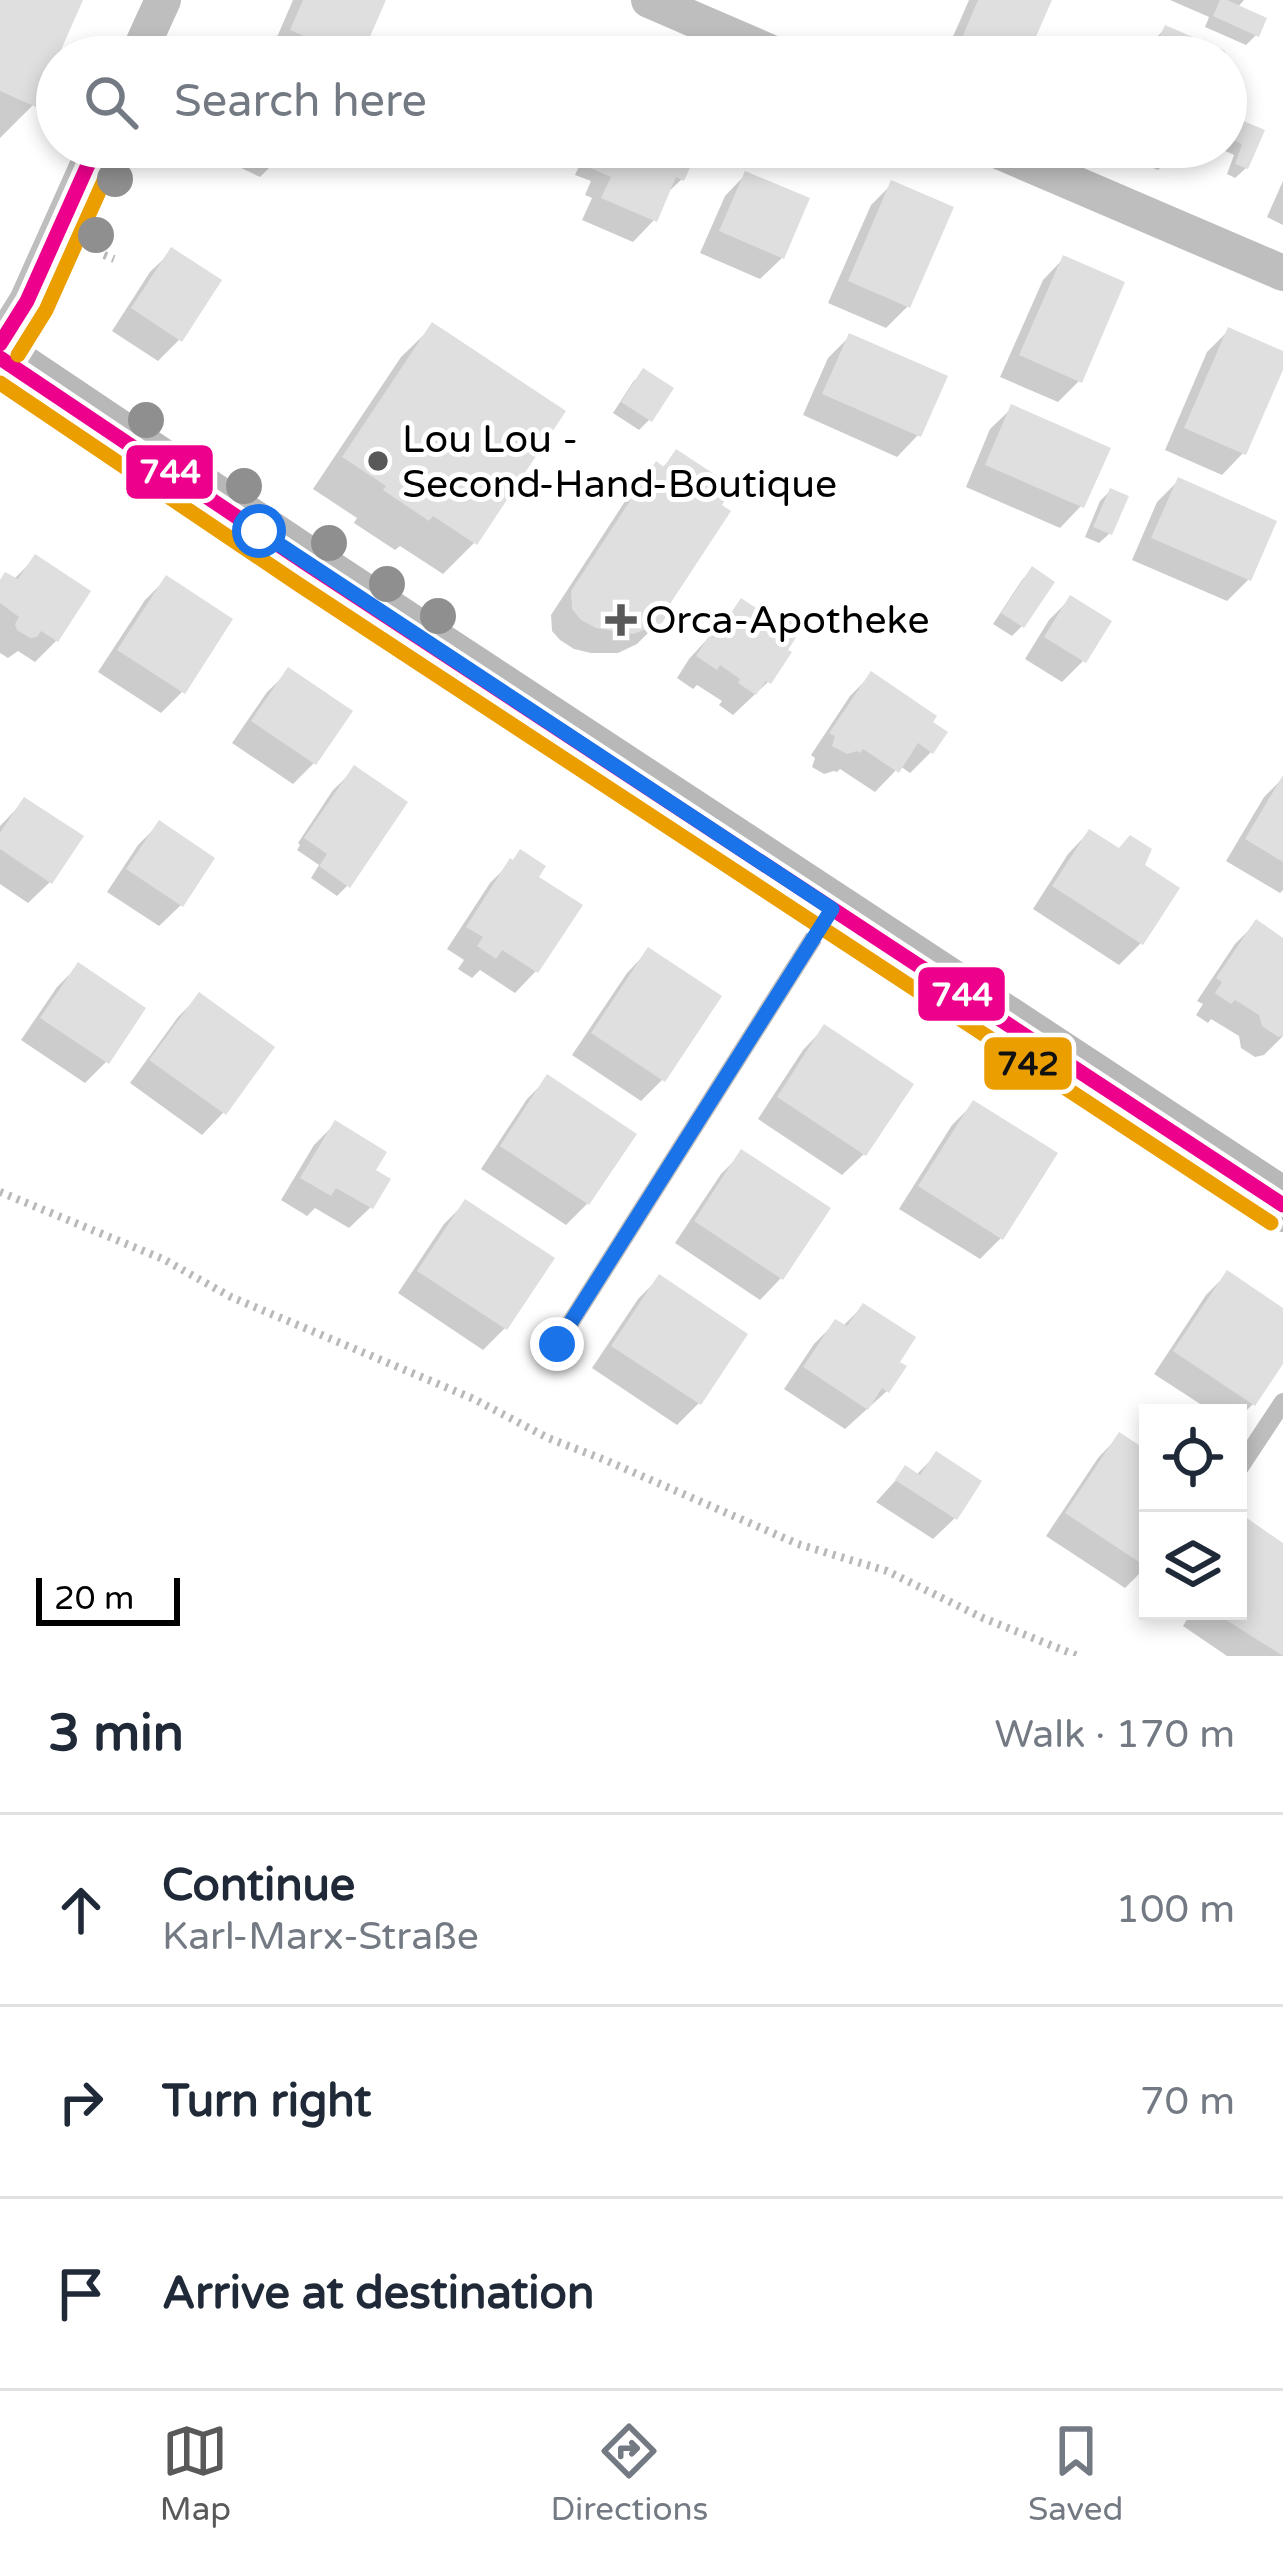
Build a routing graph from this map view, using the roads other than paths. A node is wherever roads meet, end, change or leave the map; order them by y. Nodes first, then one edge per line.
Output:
1 (163, 0) edge
2 (650, 0) edge
3 (147, 36) edge
4 (733, 36) edge
5 (87, 168) edge
6 (1038, 168) edge
7 (1283, 273) edge
8 (0, 344) edge
9 (0, 358) edge
10 (832, 909) junction
11 (1283, 1205) edge
12 (557, 1344) dead end
13 (1283, 1402) edge
14 (1247, 1456) edge

1 - 3 street
2 - 4 street
5 - 8 street
6 - 7 street
9 - 10 main road
10 - 11 main road
10 - 12 lane
13 - 14 lane

